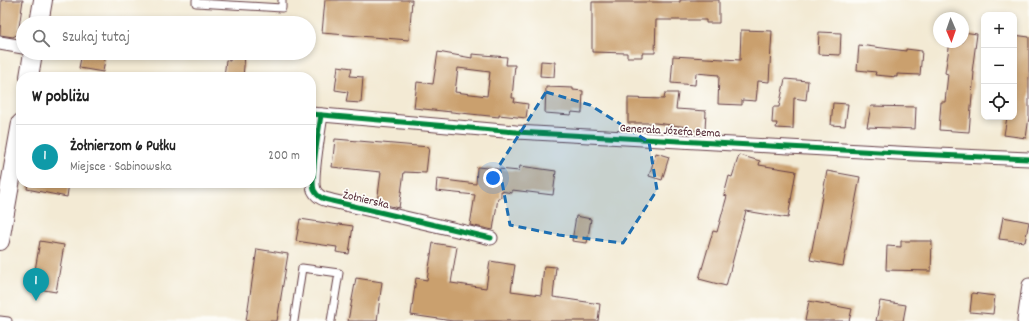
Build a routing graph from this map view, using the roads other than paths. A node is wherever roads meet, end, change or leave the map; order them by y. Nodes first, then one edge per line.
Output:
1 (43, 0) edge
2 (196, 0) edge
3 (282, 0) edge
4 (40, 16) edge
5 (0, 43) edge
6 (16, 46) edge
7 (32, 60) edge
8 (30, 72) edge
9 (316, 114) edge
10 (16, 150) edge
11 (1029, 159) edge
12 (314, 188) edge
13 (492, 238) dead end
14 (0, 241) edge
15 (1029, 285) edge
16 (0, 320) edge
17 (8, 321) edge
18 (294, 321) edge
19 (331, 321) edge
20 (1024, 321) edge

1 - 4 street
2 - 3 lane
5 - 6 street
7 - 8 street
9 - 11 street, Generała Józefa Bema
10 - 14 street
12 - 13 street, Żołnierska
15 - 20 street
16 - 17 lane
18 - 19 lane

